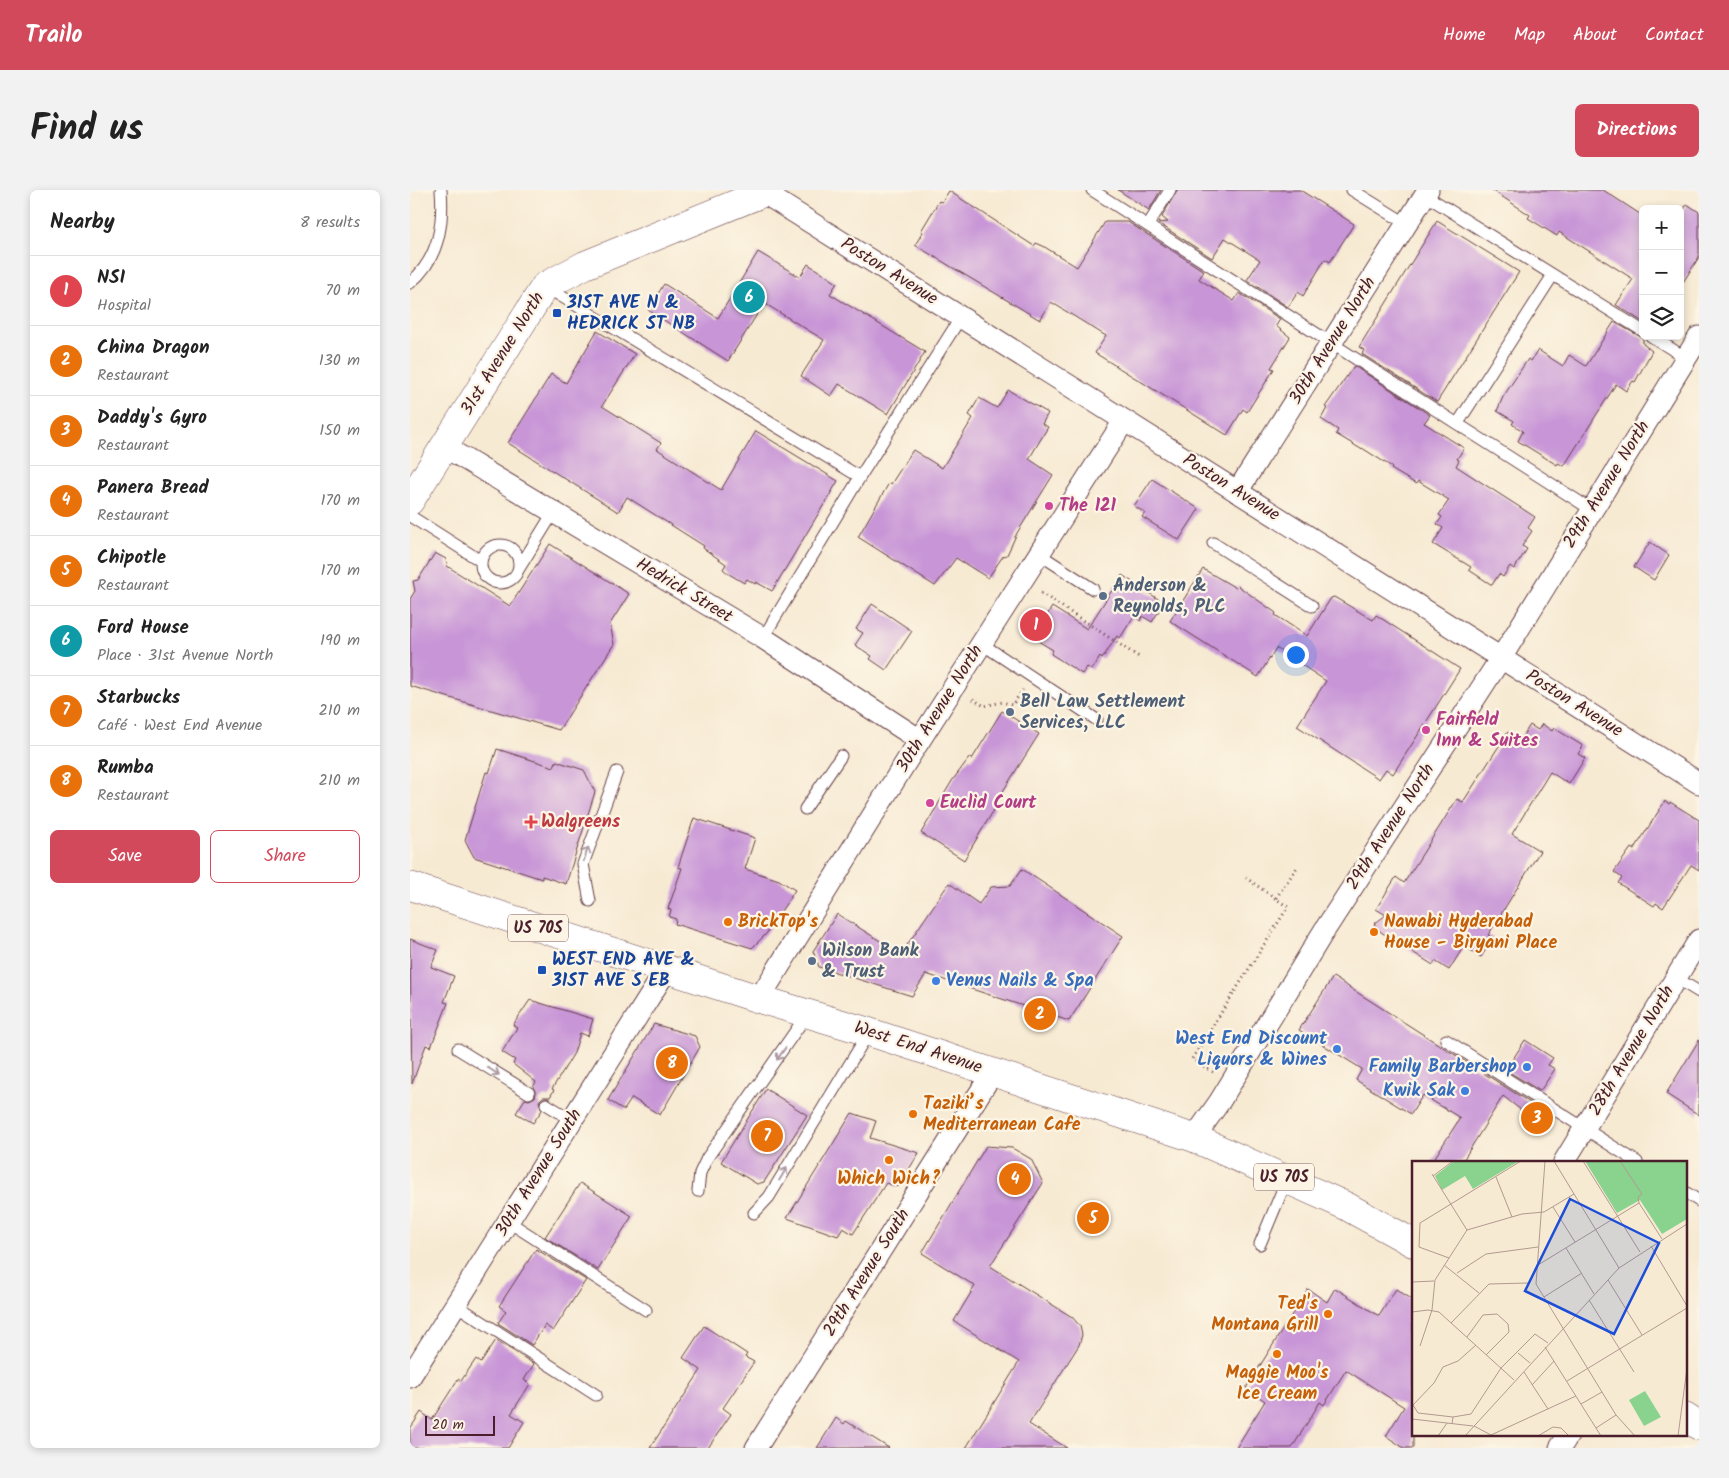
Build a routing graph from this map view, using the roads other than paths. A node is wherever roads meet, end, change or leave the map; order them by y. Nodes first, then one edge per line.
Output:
1 (441, 190) edge
2 (1092, 190) edge
3 (1170, 190) edge
4 (1352, 190) edge
5 (767, 192) edge
6 (1426, 192) edge
7 (1407, 224) junction
8 (1148, 225) junction
9 (1553, 275) junction
10 (410, 283) edge
11 (545, 286) junction
12 (961, 318) junction
13 (1639, 329) edge
14 (1699, 337) edge
15 (1657, 340) edge
16 (1332, 342) junction
17 (1686, 358) junction
18 (1124, 421) junction
19 (1458, 423) junction
20 (445, 447) junction
21 (860, 477) junction
22 (1237, 492) junction
23 (410, 502) edge
24 (1592, 510) junction
25 (554, 513) junction
26 (410, 516) edge
27 (1213, 543) dead end
28 (1038, 554) junction
29 (481, 561) junction
30 (515, 576) junction
31 (1093, 590) dead end
32 (1312, 606) dead end
33 (763, 638) junction
34 (982, 644) junction
35 (1501, 658) junction
36 (1097, 720) dead end
37 (920, 740) junction
38 (841, 756) dead end
39 (616, 772) dead end
40 (1699, 783) edge
41 (805, 809) dead end
42 (410, 886) edge
43 (590, 901) dead end
44 (1699, 940) edge
45 (667, 969) junction
46 (1676, 978) junction
47 (1699, 992) edge
48 (759, 999) junction
49 (808, 1014) junction
50 (869, 1032) junction
51 (1446, 1040) dead end
52 (458, 1049) dead end
53 (993, 1072) junction
54 (529, 1093) dead end
55 (546, 1104) dead end
56 (572, 1120) junction
57 (1584, 1128) junction
58 (1194, 1138) junction
59 (1565, 1161) edge
60 (1635, 1161) edge
61 (1288, 1178) junction
62 (698, 1191) dead end
63 (1686, 1193) edge
64 (1699, 1201) edge
65 (754, 1213) dead end
66 (509, 1222) junction
67 (1412, 1242) edge
68 (1260, 1244) dead end
69 (456, 1305) junction
70 (646, 1310) dead end
71 (410, 1377) edge
72 (596, 1395) dead end
73 (1686, 1418) edge
74 (1699, 1426) edge
75 (1568, 1436) edge
76 (756, 1448) edge
77 (1560, 1448) edge

1 - 10 lane
2 - 8 lane
3 - 8 lane
4 - 7 lane
5 - 11 main road, 31st Avenue North
5 - 12 street, Poston Avenue
6 - 7 street, 30th Avenue North
6 - 9 lane
7 - 16 street, 30th Avenue North
8 - 16 lane
9 - 13 lane
9 - 19 lane
11 - 20 main road, 31st Avenue North
11 - 21 lane
12 - 18 street, Poston Avenue
12 - 21 lane
14 - 17 street, 29th Avenue North
15 - 17 lane
16 - 19 lane
16 - 22 street, 30th Avenue North
17 - 24 street, 29th Avenue North
18 - 22 street, Poston Avenue
18 - 28 street, 30th Avenue North
19 - 24 lane
20 - 23 main road, 31st Avenue North
20 - 25 street, Hedrick Street
21 - 33 lane
22 - 35 street, Poston Avenue
24 - 35 street, 29th Avenue North
25 - 30 lane
25 - 33 street, Hedrick Street
26 - 29 lane
27 - 32 lane
28 - 31 lane
28 - 34 street, 30th Avenue North
29 - 30 lane
29 - 30 lane
33 - 37 street, Hedrick Street
34 - 36 lane
34 - 37 street, 30th Avenue North
35 - 40 street, Poston Avenue
35 - 58 street, 29th Avenue North
37 - 48 street, 30th Avenue North
38 - 41 lane
43 -> 39 lane
42 - 45 main road, West End Avenue / US 70S
44 - 46 street, 28th Avenue North
45 - 48 main road, West End Avenue / US 70S
45 - 56 street, 30th Avenue South
46 - 47 lane
46 - 57 street, 28th Avenue North
48 - 49 main road, West End Avenue / US 70S
49 - 50 main road, West End Avenue / US 70S
49 -> 62 lane
50 - 53 main road, West End Avenue / US 70S
65 -> 50 lane
51 - 57 lane
52 -> 54 lane
53 - 58 main road, West End Avenue / US 70S
53 - 76 street, 29th Avenue South
55 - 56 lane
56 - 66 street, 30th Avenue South
57 - 59 street, 28th Avenue North
57 - 60 lane
58 - 61 main road, West End Avenue / US 70S
61 - 67 main road, West End Avenue / US 70S
61 - 68 lane
63 - 64 lane
66 - 69 street, 30th Avenue South
66 - 70 lane
69 - 71 street, 30th Avenue South
69 - 72 lane
73 - 74 main road
75 - 77 street

